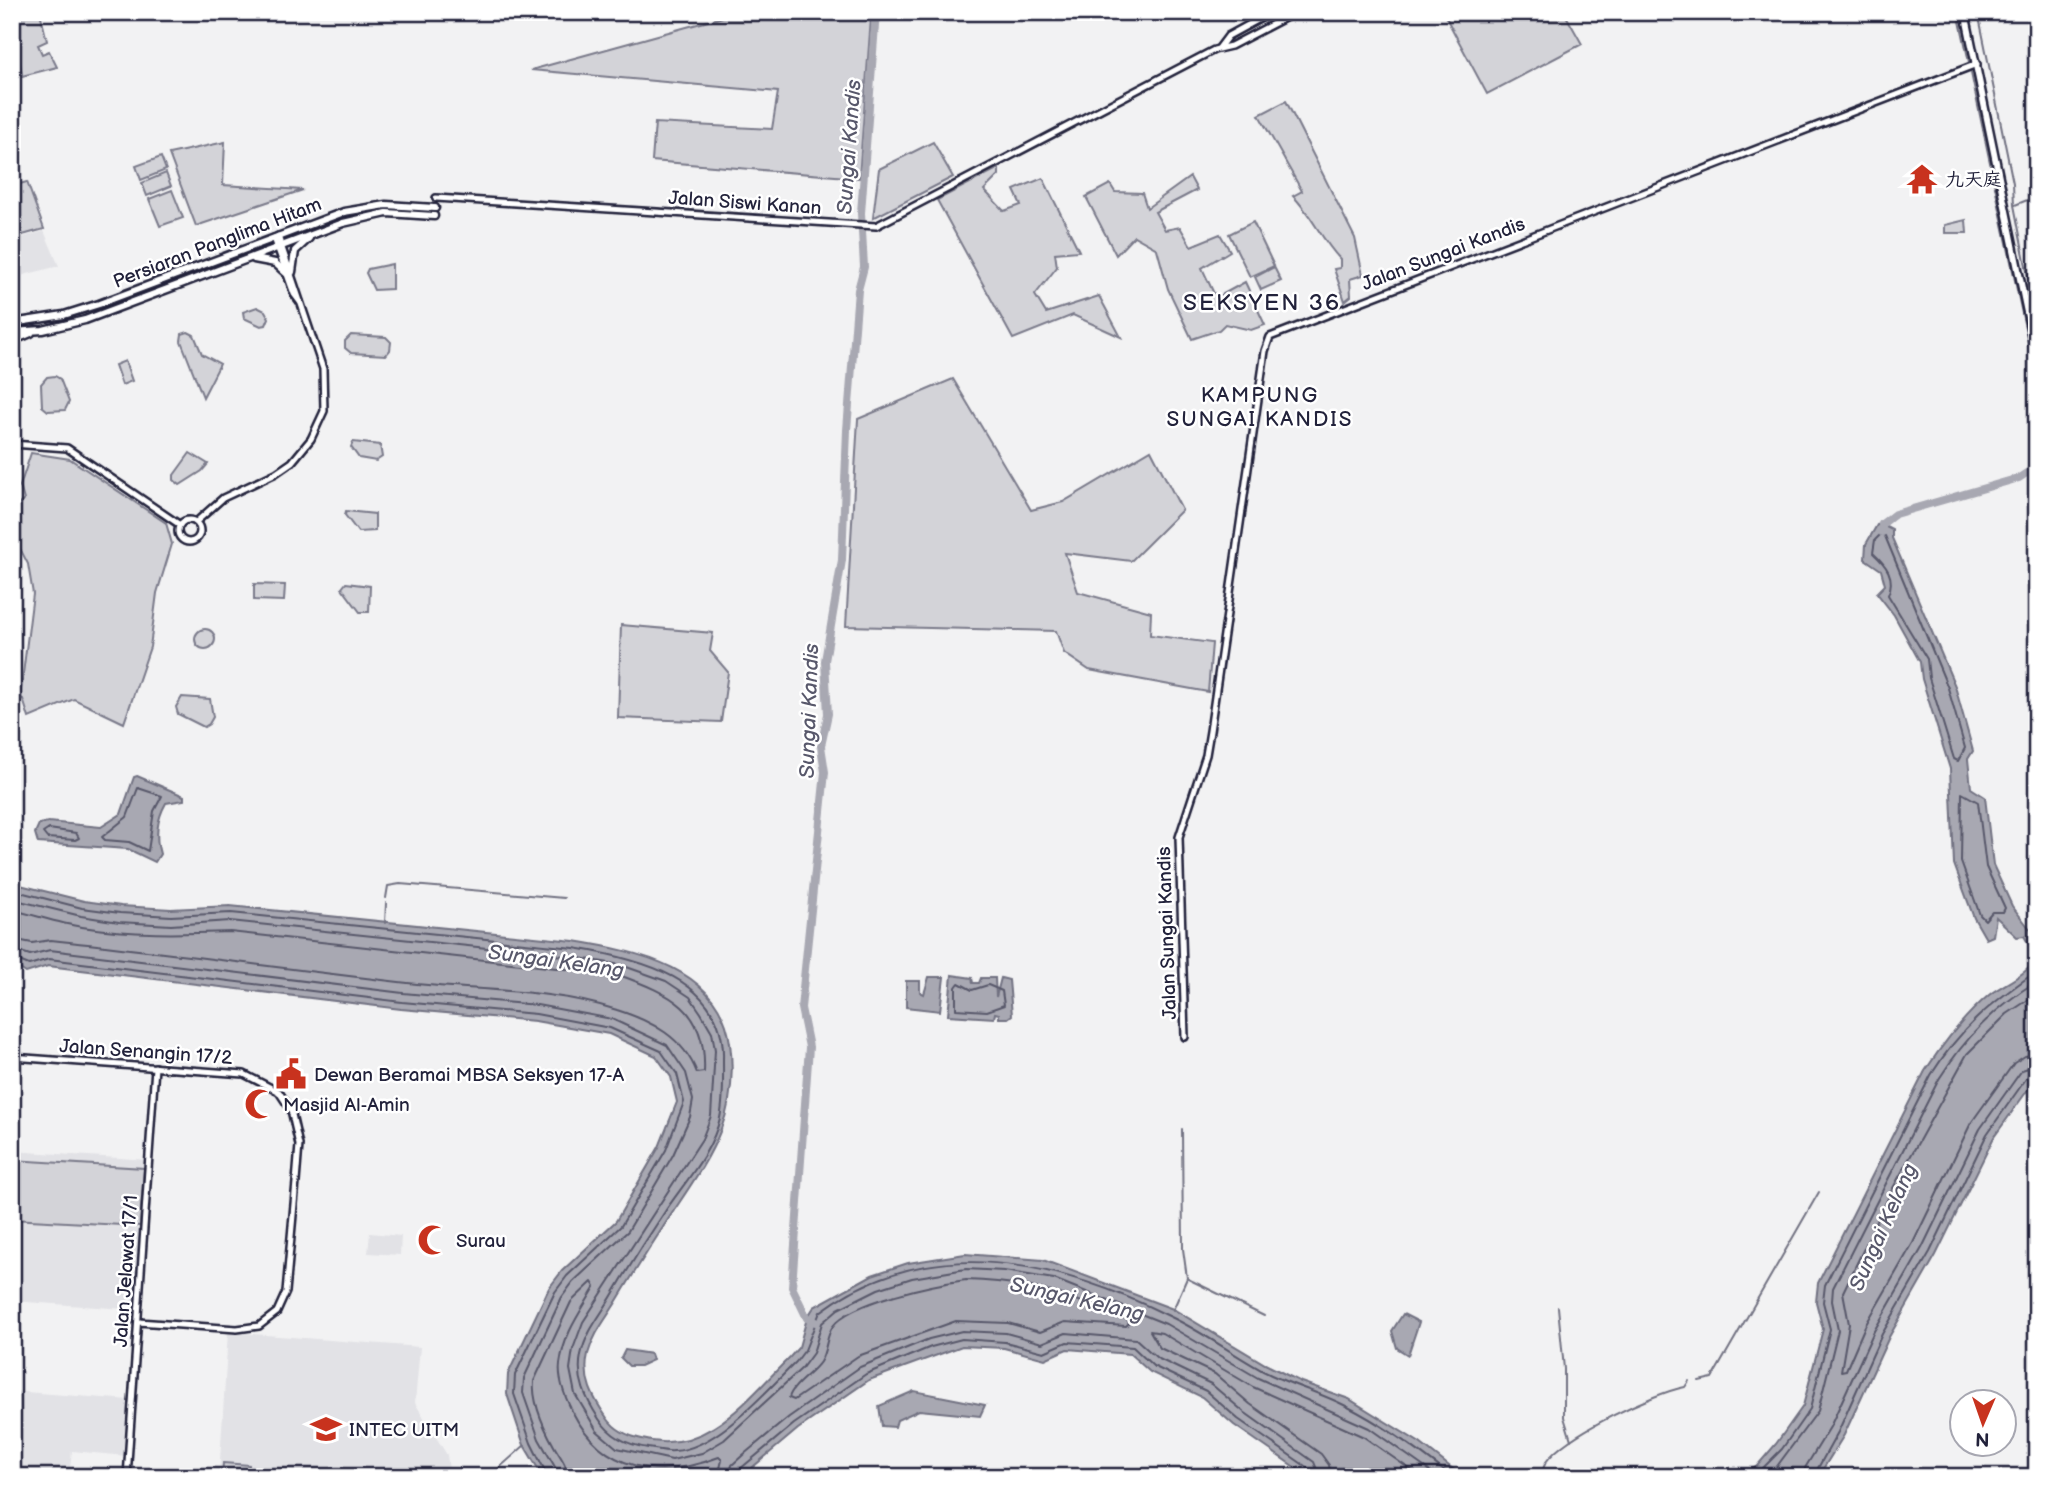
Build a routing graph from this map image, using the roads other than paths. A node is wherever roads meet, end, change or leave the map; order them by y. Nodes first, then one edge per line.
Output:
1 (1272, 12) edge
2 (1296, 12) edge
3 (1965, 12) edge
4 (1219, 48) junction
5 (1977, 64) junction
6 (436, 198) dead end
7 (317, 233) junction
8 (276, 237) junction
9 (280, 247) junction
10 (244, 260) junction
11 (289, 272) junction
12 (12, 323) edge
13 (43, 330) junction
14 (12, 332) edge
15 (12, 341) edge
16 (2037, 361) edge
17 (12, 444) edge
18 (196, 522) junction
19 (180, 525) junction
20 (1185, 1037) dead end
21 (12, 1057) edge
22 (155, 1067) junction
23 (138, 1322) junction
24 (127, 1477) edge

1 - 4 street, Jalan Siswi Kanan
2 - 4 street, Jalan Siswi Kanan
3 - 5 main road
4 - 6 street, Jalan Siswi Kanan
5 - 16 main road
5 - 20 street, Jalan Sungai Kandis
7 - 8 main road, Persiaran Panglima Hitam
7 - 9 main road, Persiaran Panglima Hitam
7 - 11 main road
8 - 9 street
8 - 12 main road, Persiaran Panglima Hitam
9 - 10 main road, Persiaran Panglima Hitam
9 - 11 street
10 - 11 main road
10 - 13 main road, Persiaran Panglima Hitam
11 - 18 street
13 - 14 main road, Persiaran Panglima Hitam
13 - 15 main road
17 - 19 street
18 - 19 street
18 - 19 street
21 - 22 street, Jalan Senangin 17/2
22 - 23 street, Jalan Jelawat 17/1
22 - 23 street, Jalan Senangin 17/2
23 - 24 street, Jalan Jelawat 17/1

